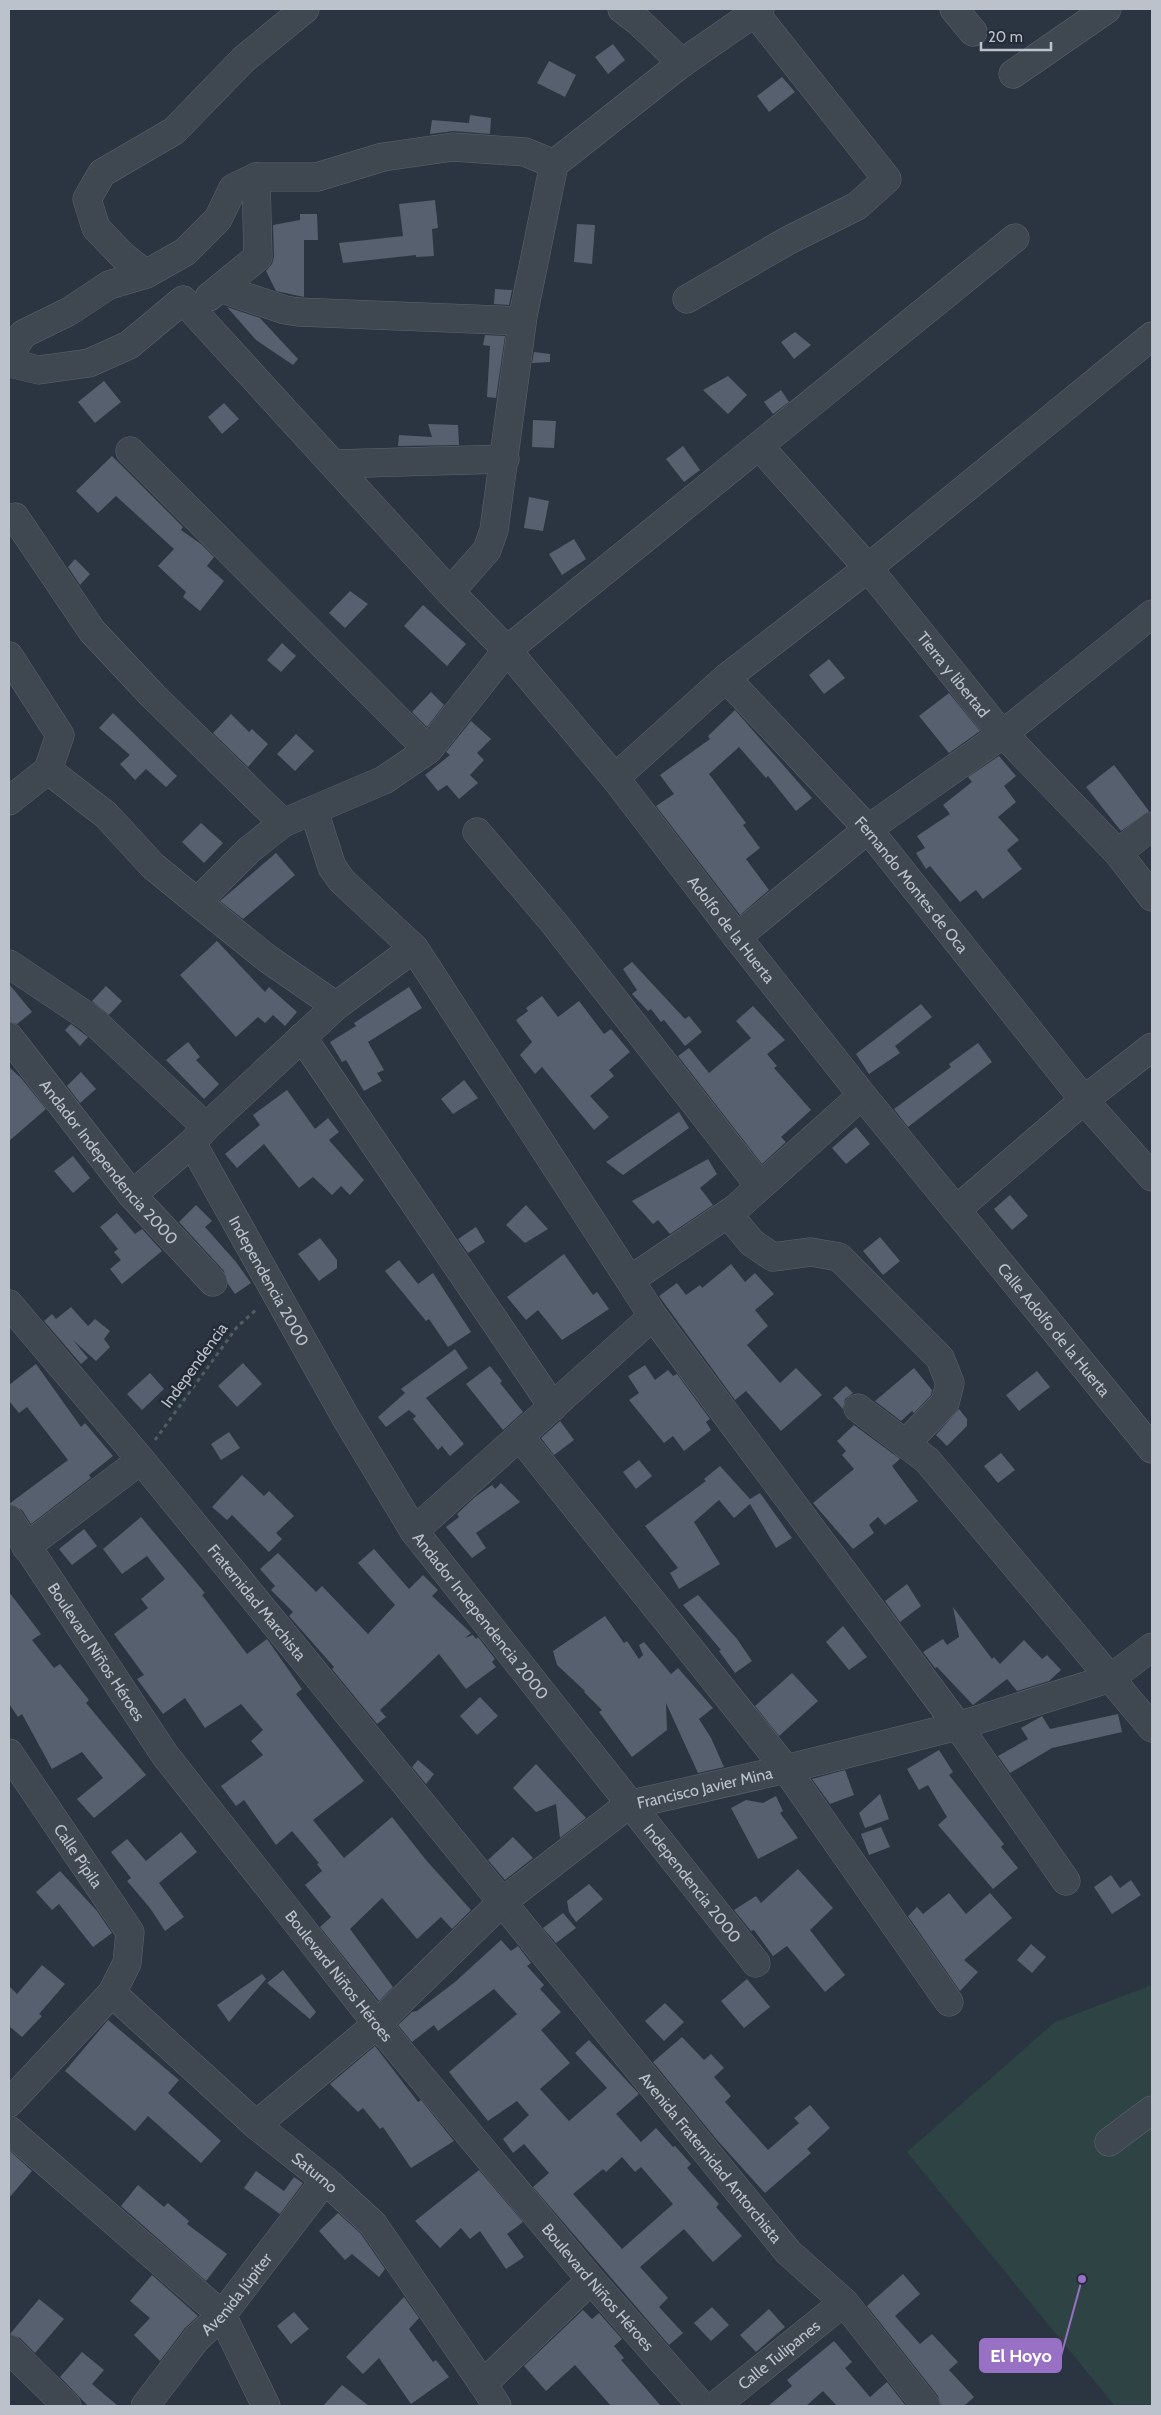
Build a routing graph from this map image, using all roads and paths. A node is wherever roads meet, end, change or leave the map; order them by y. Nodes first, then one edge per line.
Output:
1 (305, 9) edge
2 (622, 9) edge
3 (954, 9) edge
4 (1107, 9) edge
5 (758, 11) edge
6 (973, 32) dead end
7 (682, 63) junction
8 (1013, 74) dead end
9 (554, 164) junction
10 (256, 177) junction
11 (1015, 238) dead end
12 (146, 274) junction
13 (220, 288) junction
14 (687, 299) dead end
15 (193, 311) junction
16 (522, 321) junction
17 (1152, 336) edge
18 (9, 356) edge
19 (9, 363) edge
20 (758, 446) junction
21 (130, 451) dead end
22 (505, 459) junction
23 (333, 464) junction
24 (15, 517) dead end
25 (868, 568) junction
26 (450, 592) junction
27 (1152, 614) edge
28 (506, 650) junction
29 (9, 656) edge
30 (726, 678) junction
31 (1003, 734) junction
32 (428, 750) junction
33 (48, 770) junction
34 (615, 778) junction
35 (9, 801) edge
36 (314, 810) junction
37 (283, 823) junction
38 (1152, 826) edge
39 (868, 830) junction
40 (477, 832) dead end
41 (1118, 853) junction
42 (1152, 897) edge
43 (197, 902) junction
44 (736, 937) junction
45 (414, 948) junction
46 (9, 964) edge
47 (336, 1006) junction
48 (302, 1037) junction
49 (10, 1040) edge
50 (1152, 1047) edge
51 (862, 1095) junction
52 (1084, 1100) junction
53 (199, 1135) junction
54 (1152, 1177) edge
55 (759, 1185) junction
56 (132, 1195) junction
57 (956, 1210) junction
58 (728, 1214) junction
59 (630, 1280) junction
60 (213, 1282) dead end
61 (276, 1293) junction
62 (9, 1304) edge
63 (653, 1316) junction
64 (553, 1407) junction
65 (858, 1408) dead end
66 (346, 1418) joint
67 (520, 1437) junction
68 (905, 1444) junction
69 (1152, 1449) edge
70 (141, 1460) junction
71 (9, 1518) edge
72 (414, 1531) junction
73 (26, 1547) junction
74 (1152, 1647) edge
75 (1111, 1678) junction
76 (958, 1726) junction
77 (1152, 1728) edge
78 (9, 1756) edge
79 (786, 1769) junction
80 (628, 1804) junction
81 (1066, 1881) dead end
82 (501, 1903) junction
83 (756, 1963) dead end
84 (112, 1993) junction
85 (950, 2002) dead end
86 (377, 2024) junction
87 (9, 2103) edge
88 (1152, 2110) edge
89 (256, 2125) junction
90 (9, 2130) edge
91 (1109, 2142) dead end
92 (325, 2180) junction
93 (591, 2280) junction
94 (844, 2302) junction
95 (222, 2315) junction
96 (9, 2349) edge
97 (490, 2395) edge
98 (67, 2406) edge
99 (145, 2406) edge
100 (266, 2406) edge
101 (702, 2406) edge
102 (715, 2406) edge
103 (926, 2406) edge

1 - 12 street
2 - 7 street
3 - 6 street
4 - 8 street
5 - 7 street
5 - 14 street
7 - 9 street
9 - 10 street
9 - 16 street
10 - 12 street
10 - 13 street
11 - 20 street
12 - 18 street
13 - 15 street
13 - 16 street
15 - 19 street
15 - 23 street, Adolfo de la Huerta
16 - 22 street
17 - 25 street
20 - 25 street, Tierra y libertad
20 - 28 street
21 - 32 street
22 - 23 street
22 - 26 street
23 - 26 street, Adolfo de la Huerta
24 - 37 street
25 - 30 street
25 - 31 street, Tierra y libertad
26 - 28 street, Adolfo de la Huerta
27 - 31 street
28 - 32 street
28 - 34 street, Adolfo de la Huerta
29 - 33 street
30 - 34 street
30 - 39 street, Fernando Montes de Oca
31 - 39 street
31 - 41 street, Tierra y libertad
32 - 36 street
33 - 35 street
33 - 43 street
34 - 44 street, Adolfo de la Huerta
36 - 37 street
36 - 45 street
37 - 43 street
38 - 41 street
39 - 44 street
39 - 52 street, Fernando Montes de Oca
40 - 55 street
41 - 42 street, Tierra y libertad
43 - 47 street
44 - 51 street, Adolfo de la Huerta
45 - 47 street
45 - 59 street
46 - 53 street, Independencia 2000
47 - 48 street
48 - 53 street
48 - 64 street
49 - 56 street, Andador Independencia 2000
50 - 52 street
51 - 55 street
51 - 57 street, Adolfo de la Huerta
52 - 54 street, Fernando Montes de Oca
52 - 57 street
53 - 56 street
53 - 61 street, Independencia 2000
55 - 58 street
56 - 60 street, Andador Independencia 2000
57 - 69 street, Calle Adolfo de la Huerta
58 - 59 street
58 - 68 street
59 - 63 street
61 - 66 street, Independencia 2000
61 - 70 path, Independencia
62 - 70 street, Fraternidad Marchista
63 - 64 street
63 - 76 street
64 - 67 street
65 - 68 street
66 - 72 street, Andador Independencia 2000
67 - 72 street
67 - 79 street
68 - 75 street
70 - 73 street
70 - 82 street, Fraternidad Marchista
71 - 73 street, Boulevard Niños Héroes
72 - 80 street, Andador Independencia 2000
73 - 86 street, Boulevard Niños Héroes
74 - 75 street, Francisco Javier Mina
75 - 76 street, Francisco Javier Mina
75 - 77 street
76 - 79 street, Francisco Javier Mina
76 - 81 street
78 - 84 street, Calle Pípila
79 - 80 street, Francisco Javier Mina
79 - 85 street
80 - 82 street, Francisco Javier Mina
80 - 83 street, Independencia 2000
82 - 86 street, Francisco Javier Mina
82 - 94 street, Avenida Fraternidad Antorchista
84 - 87 street
84 - 89 street, Saturno
86 - 89 street, Francisco Javier Mina
86 - 93 street, Boulevard Niños Héroes
88 - 91 street
89 - 92 street, Saturno
90 - 95 street
92 - 95 street, Avenida Júpiter
92 - 97 street, Saturno
93 - 97 street
93 - 101 street, Boulevard Niños Héroes
94 - 102 street, Calle Tulipanes
94 - 103 street, Avenida Fraternidad Antorchista
95 - 99 street, Avenida Júpiter
95 - 100 street
96 - 98 street

